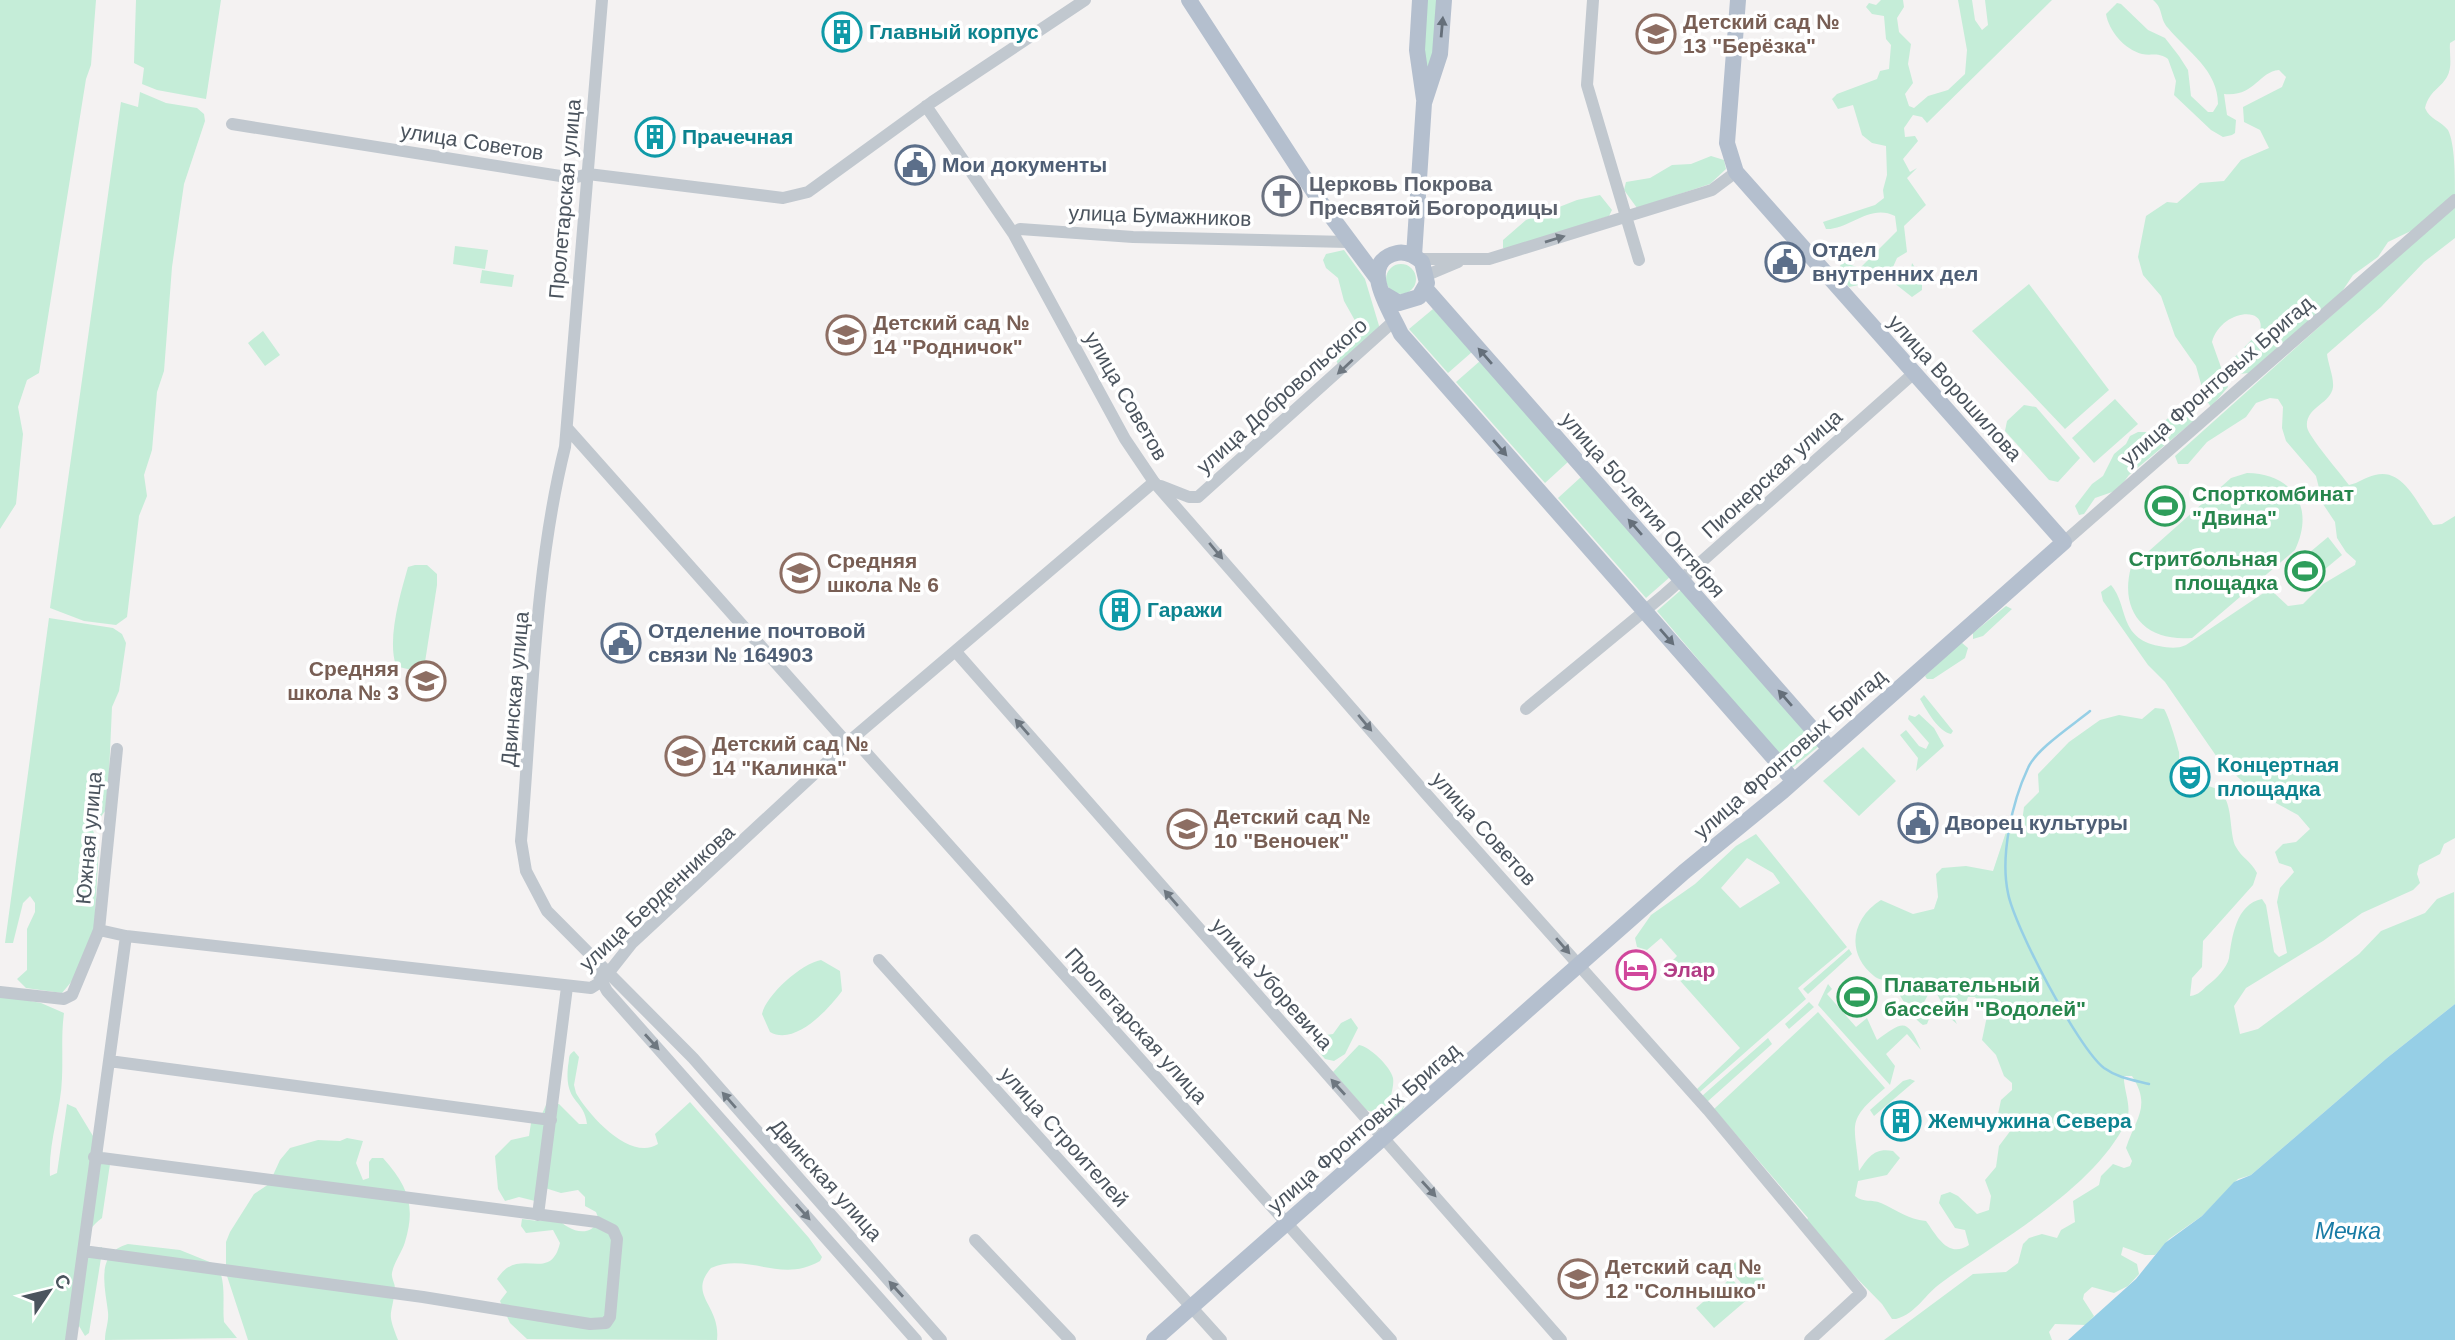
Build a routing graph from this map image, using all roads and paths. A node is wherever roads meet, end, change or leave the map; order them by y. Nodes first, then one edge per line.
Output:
1 (602, 0) edge
2 (1085, 0) edge
3 (1189, 0) edge
4 (1420, 0) edge
5 (1444, 0) edge
6 (1593, 0) edge
7 (1738, 0) edge
8 (1424, 103) junction
9 (926, 106) junction
10 (232, 124) dead end
11 (1735, 172) junction
12 (588, 174) junction
13 (2455, 200) edge
14 (1626, 218) junction
15 (1013, 233) junction
16 (1349, 242) junction
17 (1407, 256) junction
18 (1464, 258) junction
19 (1639, 260) dead end
20 (1379, 286) junction
21 (1423, 288) junction
22 (1395, 320) junction
23 (1914, 373) junction
24 (568, 402) joint
25 (567, 428) junction
26 (565, 447) junction
27 (588, 450) junction
28 (1154, 482) junction
29 (1199, 497) junction
30 (1187, 517) junction
31 (2064, 542) junction
32 (1681, 580) junction
33 (1645, 612) junction
34 (957, 652) junction
35 (1526, 709) dead end
36 (850, 740) junction
37 (117, 750) dead end
38 (1830, 750) junction
39 (1794, 781) junction
40 (99, 930) junction
41 (126, 936) junction
42 (879, 960) dead end
43 (1580, 966) junction
44 (605, 976) junction
45 (567, 987) junction
46 (0, 992) edge
47 (109, 1061) junction
48 (551, 1121) junction
49 (1383, 1138) junction
50 (94, 1157) junction
51 (538, 1215) junction
52 (1286, 1223) junction
53 (975, 1240) dead end
54 (83, 1251) junction
55 (1191, 1307) junction
56 (71, 1340) edge
57 (916, 1340) edge
58 (941, 1340) edge
59 (1070, 1340) edge
60 (1154, 1340) edge
61 (1221, 1340) edge
62 (1391, 1340) edge
63 (1561, 1340) edge
64 (1811, 1340) edge

1 - 12 street, Пролетарская улица
2 - 9 street
3 - 16 main road
4 - 8 main road
8 -> 5 main road
6 - 14 street
7 - 11 main road, улица Ворошилова
8 - 17 main road
9 - 12 street, улица Советов
9 - 15 street, улица Советов
10 - 12 street, улица Советов
11 - 14 street
11 - 23 main road, улица Ворошилова
12 - 24 street, Пролетарская улица
13 - 31 street, улица Фронтовых Бригад
18 -> 14 street
14 - 19 street
15 - 16 street, улица Бумажников
15 - 28 street, улица Советов
16 - 17 main road
16 - 20 main road
17 - 18 street
17 - 20 main road
17 - 21 main road, улица 50-летия Октября
18 - 21 street
20 - 21 main road
20 - 22 main road
21 - 22 main road
32 -> 21 main road, улица 50-летия Октября
22 -> 29 street, улица Добровольского
22 -> 33 main road
23 - 31 main road, улица Ворошилова
23 - 32 street, Пионерская улица
24 - 25 street, Двинская улица
25 - 26 street, Двинская улица
25 - 27 street, Пролетарская улица
26 - 27 street
26 - 44 street, Двинская улица
27 - 36 street, Пролетарская улица
28 - 29 street, улица Добровольского
28 - 30 street, улица Советов
28 - 34 street, улица Берденникова
29 - 30 street
30 -> 43 street, улица Советов
31 - 38 main road, улица Фронтовых Бригад
32 - 33 street, Пионерская улица
38 -> 32 main road, улица 50-летия Октября
33 - 35 street, Пионерская улица
33 -> 39 main road
34 - 36 street, улица Берденникова
49 -> 34 street, улица Уборевича
36 - 44 street, улица Берденникова
36 - 52 street, Пролетарская улица
37 - 40 street, Южная улица
38 - 39 main road, улица Фронтовых Бригад
39 - 43 main road, улица Фронтовых Бригад
40 - 41 street, улица Берденникова
40 - 46 street, Южная улица
41 - 45 street, улица Берденникова
41 - 47 street
42 - 55 street, улица Строителей
43 - 49 main road, улица Фронтовых Бригад
43 - 64 street, улица Советов
44 - 45 street, улица Берденникова
44 -> 57 street, Двинская улица
58 -> 44 street, Двинская улица
45 - 48 street
47 - 48 street
47 - 50 street
48 - 51 street
49 - 52 main road, улица Фронтовых Бригад
49 -> 63 street, улица Уборевича
50 - 51 street
50 - 54 street
51 - 54 street
52 - 55 main road, улица Фронтовых Бригад
52 - 62 street, Пролетарская улица
53 - 59 street
54 - 56 street
55 - 60 main road, улица Фронтовых Бригад
55 - 61 street, улица Строителей

